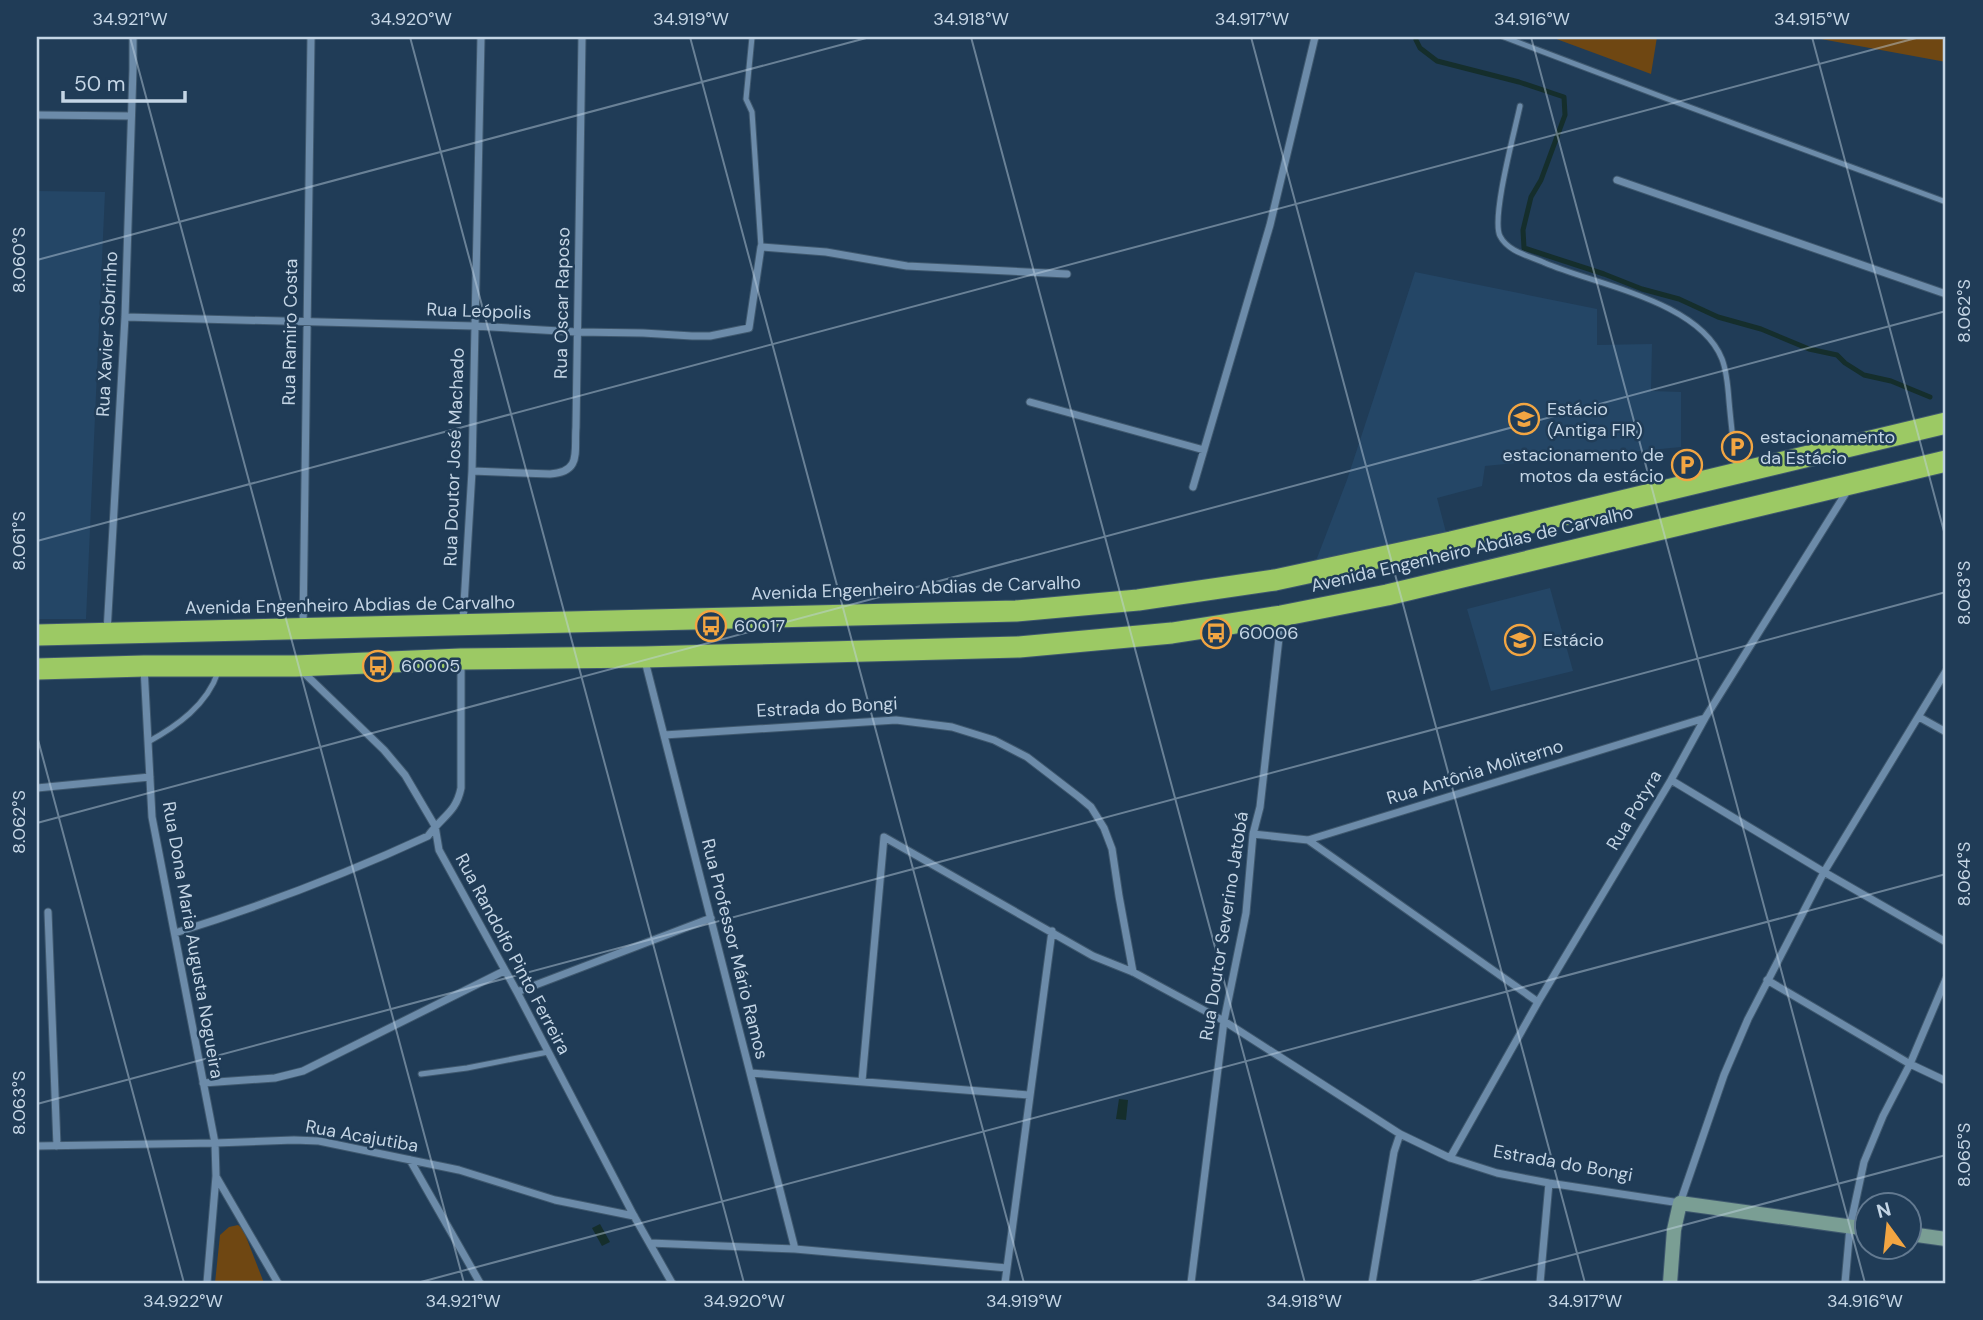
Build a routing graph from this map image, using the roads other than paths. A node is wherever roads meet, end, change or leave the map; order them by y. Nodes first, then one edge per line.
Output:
1 (133, 37) edge
2 (311, 37) edge
3 (481, 37) edge
4 (582, 37) edge
5 (752, 37) edge
6 (1315, 37) edge
7 (1504, 37) edge
8 (1520, 106) dead end
9 (37, 115) edge
10 (131, 116) junction
11 (1617, 180) dead end
12 (1946, 202) edge
13 (761, 247) junction
14 (1067, 274) dead end
15 (1946, 294) edge
16 (125, 317) junction
17 (306, 322) junction
18 (474, 326) junction
19 (577, 332) junction
20 (1030, 402) dead end
21 (1946, 424) edge
22 (1204, 450) junction
23 (1946, 461) edge
24 (472, 471) junction
25 (1736, 473) junction
26 (1852, 483) junction
27 (1193, 487) dead end
28 (1281, 616) junction
29 (463, 626) junction
30 (303, 628) junction
31 (107, 633) junction
32 (37, 635) edge
33 (644, 657) junction
34 (461, 659) junction
35 (144, 666) junction
36 (220, 666) junction
37 (296, 666) junction
38 (37, 669) edge
39 (1946, 671) edge
40 (1919, 717) junction
41 (1705, 718) junction
42 (1946, 732) edge
43 (664, 735) junction
44 (148, 742) junction
45 (150, 777) junction
46 (1671, 780) junction
47 (37, 788) edge
48 (435, 826) junction
49 (1253, 834) junction
50 (1308, 840) junction
51 (1824, 872) junction
52 (48, 912) dead end
53 (711, 918) junction
54 (1052, 931) junction
55 (175, 933) junction
56 (1946, 942) edge
57 (504, 971) junction
58 (1133, 972) junction
59 (1946, 979) edge
60 (1767, 980) junction
61 (517, 992) junction
62 (1538, 1002) junction
63 (1224, 1021) junction
64 (548, 1052) junction
65 (1910, 1064) junction
66 (751, 1073) junction
67 (421, 1074) dead end
68 (862, 1081) junction
69 (1946, 1081) edge
70 (203, 1083) junction
71 (1029, 1095) junction
72 (1400, 1135) junction
73 (215, 1143) junction
74 (37, 1146) edge
75 (57, 1146) junction
76 (1450, 1158) junction
77 (410, 1160) junction
78 (216, 1176) junction
79 (1549, 1183) junction
80 (1680, 1202) junction
81 (634, 1216) junction
82 (1850, 1227) junction
83 (1854, 1227) edge
84 (1924, 1236) edge
85 (1946, 1239) edge
86 (650, 1243) junction
87 (795, 1249) junction
88 (1007, 1268) junction
89 (208, 1283) edge
90 (278, 1283) edge
91 (480, 1283) edge
92 (672, 1283) edge
93 (1005, 1283) edge
94 (1191, 1283) edge
95 (1372, 1283) edge
96 (1540, 1283) edge
97 (1670, 1283) edge
98 (1844, 1283) edge

1 - 10 street, Rua Xavier Sobrinho
2 - 17 street, Rua Ramiro Costa
3 - 18 street, Rua Doutor José Machado
4 - 19 street, Rua Oscar Raposo
5 - 13 lane
6 - 22 street
7 - 12 lane
8 - 25 lane
9 - 10 street
10 - 16 street, Rua Xavier Sobrinho
11 - 15 street
13 - 14 street
13 - 19 street, Rua Leópolis
16 - 17 street, Rua Leópolis
16 - 31 street, Rua Xavier Sobrinho
17 - 18 street, Rua Leópolis
17 - 30 street, Rua Ramiro Costa
18 - 19 street, Rua Leópolis
18 - 24 street, Rua Doutor José Machado
19 - 24 street, Rua Oscar Raposo
20 - 22 street
21 - 25 highway, Avenida Engenheiro Abdias de Carvalho
22 - 27 street
23 - 26 highway, Avenida Engenheiro Abdias de Carvalho
24 - 29 street, Rua Doutor José Machado
25 - 29 highway, Avenida Engenheiro Abdias de Carvalho
26 - 28 highway, Avenida Engenheiro Abdias de Carvalho
26 - 41 street, Rua Potyra
28 - 33 highway, Avenida Engenheiro Abdias de Carvalho
28 - 49 street, Rua Doutor Severino Jatobá
29 - 30 highway, Avenida Engenheiro Abdias de Carvalho
30 - 31 highway, Avenida Engenheiro Abdias de Carvalho
31 - 32 highway, Avenida Engenheiro Abdias de Carvalho
33 - 34 highway, Avenida Engenheiro Abdias de Carvalho
33 - 43 street, Rua Professor Mário Ramos
34 - 37 highway, Avenida Engenheiro Abdias de Carvalho
34 - 48 street
35 - 36 highway, Avenida Engenheiro Abdias de Carvalho
35 - 38 highway, Avenida Engenheiro Abdias de Carvalho
35 - 44 street, Rua Dona Maria Augusta Nogueira
36 - 37 highway, Avenida Engenheiro Abdias de Carvalho
36 - 44 lane
37 - 48 street, Rua Randolfo Pinto Ferreira
39 - 40 street
40 - 42 street
40 - 51 street
41 - 46 street, Rua Potyra
41 - 50 street, Rua Antônia Moliterno
43 - 53 street, Rua Professor Mário Ramos
43 - 58 street, Estrada do Bongi
44 - 45 street, Rua Dona Maria Augusta Nogueira
45 - 47 street
45 - 55 street, Rua Dona Maria Augusta Nogueira
46 - 51 street
46 - 62 street, Rua Potyra
48 - 55 street
48 - 57 street, Rua Randolfo Pinto Ferreira
49 - 50 street, Rua Antônia Moliterno
49 - 63 street, Rua Doutor Severino Jatobá
50 - 62 street
51 - 56 street
51 - 60 street
52 - 75 street
53 - 61 street
53 - 66 street, Rua Professor Mário Ramos
54 - 58 street, Estrada do Bongi
54 - 68 street, Estrada do Bongi
54 - 71 street
55 - 70 street, Rua Dona Maria Augusta Nogueira
57 - 61 street, Rua Randolfo Pinto Ferreira
57 - 70 street
58 - 63 street, Estrada do Bongi
59 - 65 street
60 - 65 street
60 - 80 street
61 - 64 street, Rua Randolfo Pinto Ferreira
62 - 76 street, Rua Potyra
63 - 72 street, Estrada do Bongi
63 - 94 street, Rua Doutor Severino Jatobá
64 - 67 lane
64 - 81 street, Rua Randolfo Pinto Ferreira
65 - 69 street
65 - 82 street
66 - 68 street
66 - 87 street, Rua Professor Mário Ramos
68 - 71 street
70 - 73 street, Rua Dona Maria Augusta Nogueira
71 - 88 street
72 - 76 street, Estrada do Bongi
72 - 95 street
73 - 75 street, Rua Acajutiba
73 - 77 street, Rua Acajutiba
73 - 78 street, Rua Dona Maria Augusta Nogueira
74 - 75 street, Rua Acajutiba
76 - 79 street, Estrada do Bongi
77 - 81 street, Rua Acajutiba
77 - 91 street
78 - 89 street, Rua Dona Maria Augusta Nogueira
78 - 90 street, Rua Dona Maria Augusta Nogueira
79 - 80 street, Estrada do Bongi
79 - 96 street
80 - 82 main road, Estrada do Bongi
80 - 97 main road
81 - 86 street, Rua Randolfo Pinto Ferreira
82 - 83 main road, Estrada do Bongi
82 - 98 street
84 - 85 main road
86 - 87 street
86 - 92 street, Rua Randolfo Pinto Ferreira
87 - 88 street
88 - 93 street

